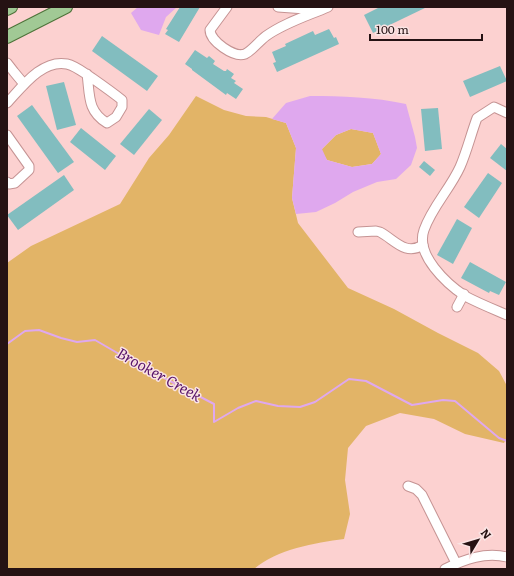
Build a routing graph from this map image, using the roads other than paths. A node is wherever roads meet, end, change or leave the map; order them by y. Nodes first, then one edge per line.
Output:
1 (11, 7) edge
2 (66, 7) edge
3 (227, 7) edge
4 (278, 7) edge
5 (7, 9) edge
6 (324, 9) edge
7 (7, 37) edge
8 (7, 62) edge
9 (87, 74) junction
10 (24, 84) junction
11 (7, 103) edge
12 (507, 113) edge
13 (7, 135) edge
14 (7, 182) edge
15 (358, 232) dead end
16 (423, 246) junction
17 (464, 294) junction
18 (457, 308) dead end
19 (507, 315) edge
20 (408, 486) dead end
21 (507, 557) edge
22 (456, 563) junction
23 (445, 569) edge

1 - 5 main road
2 - 7 main road
3 - 6 street
4 - 6 street
8 - 10 street
9 - 9 street
9 - 10 street
10 - 11 street
12 - 16 street
13 - 14 street
15 - 16 street
16 - 17 street
17 - 18 street
17 - 19 street
20 - 22 street
21 - 22 street
22 - 23 street

